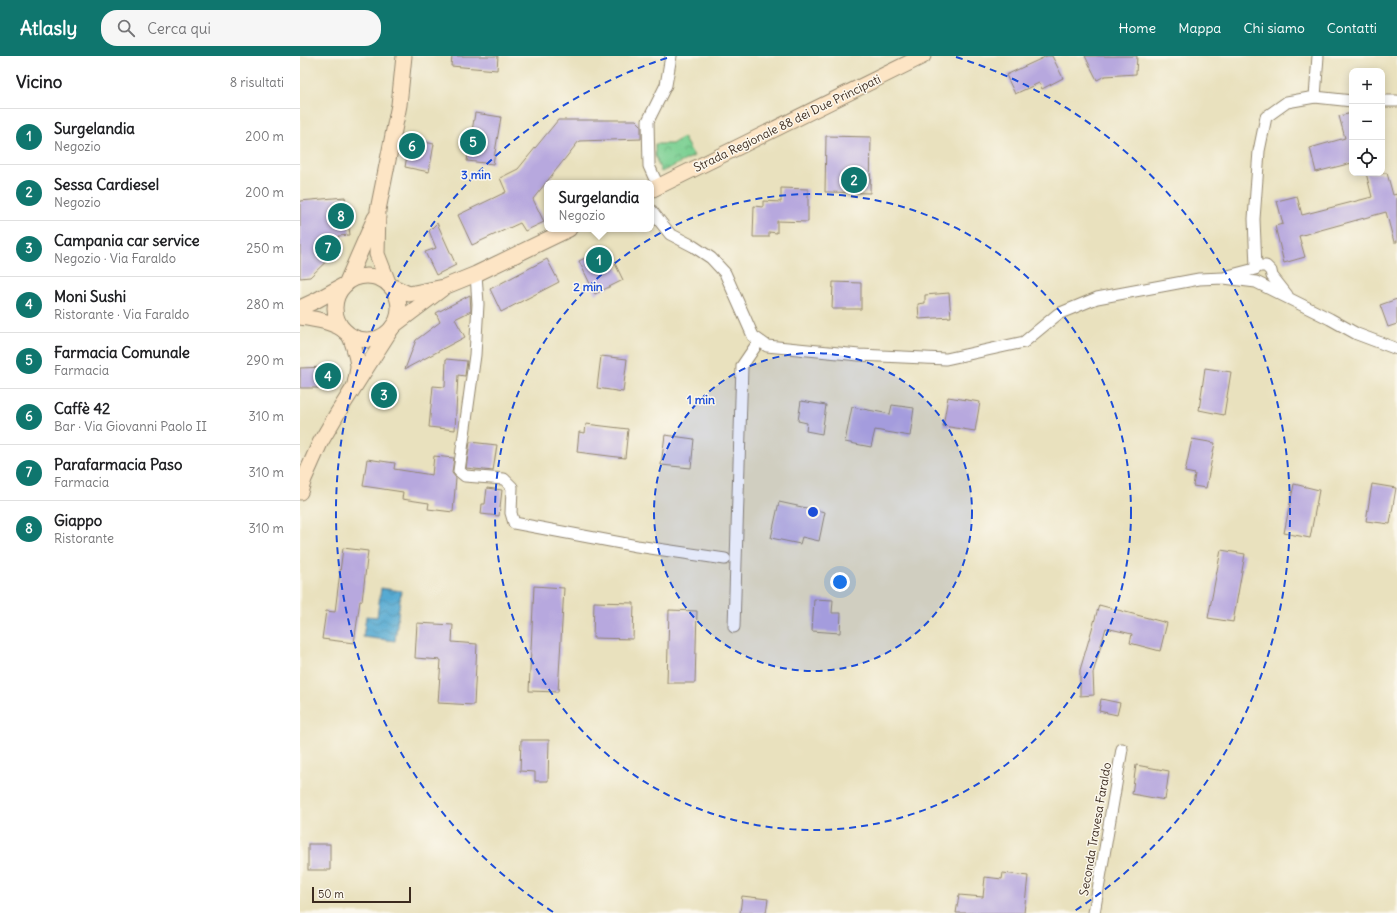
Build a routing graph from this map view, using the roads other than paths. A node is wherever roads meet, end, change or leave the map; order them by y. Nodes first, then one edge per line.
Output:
1 (404, 56) edge
2 (671, 56) edge
3 (923, 56) edge
4 (1318, 56) edge
5 (1315, 97) junction
6 (1349, 101) edge
7 (1385, 101) edge
8 (1397, 101) edge
9 (653, 180) edge
10 (655, 188) edge
11 (378, 210) junction
12 (654, 214) edge
13 (563, 232) edge
14 (1259, 267) junction
15 (476, 274) junction
16 (1272, 276) junction
17 (1224, 278) junction
18 (1258, 283) junction
19 (346, 284) junction
20 (389, 285) junction
21 (444, 287) junction
22 (1292, 300) junction
23 (300, 308) edge
24 (300, 317) edge
25 (393, 326) junction
26 (348, 333) junction
27 (759, 341) junction
28 (1397, 349) edge
29 (355, 387) junction
30 (300, 492) edge
31 (725, 559) dead end
32 (734, 627) dead end
33 (1122, 749) dead end
34 (1094, 913) edge

1 - 11 main road
2 - 9 street
3 - 10 main road, Strada Regionale 88 dei Due Principati
4 - 5 street
5 - 6 street
5 - 14 street
7 - 8 street
11 - 19 main road
11 - 20 main road
12 - 27 street
13 - 15 main road
14 - 16 street
14 - 17 street
14 - 18 street
15 - 21 main road
15 - 31 street
16 - 18 street
16 - 22 street
17 - 18 street
17 - 27 street
18 - 22 street
19 - 20 main road
19 - 23 main road
19 - 26 main road
20 - 21 main road
20 - 25 main road
21 - 25 main road
22 - 28 street
24 - 26 main road
25 - 26 main road
25 - 29 main road
26 - 29 main road
27 - 32 street
29 - 30 main road
33 - 34 street, Seconda Travesa Faraldo

